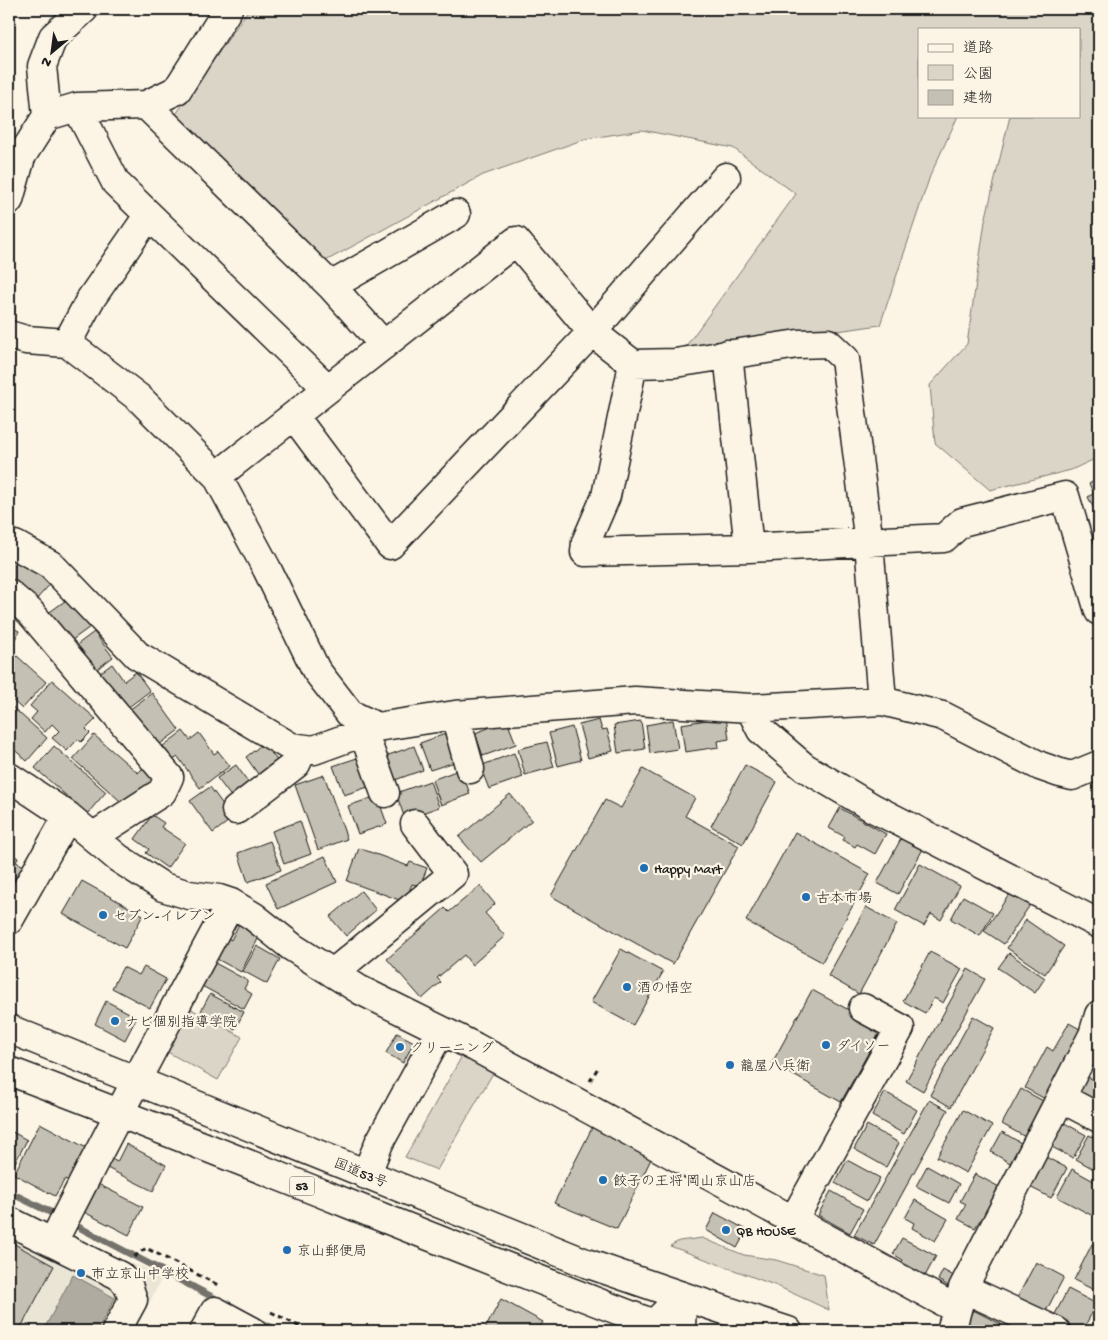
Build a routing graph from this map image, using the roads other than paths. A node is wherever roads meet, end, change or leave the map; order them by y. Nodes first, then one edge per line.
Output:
1 (84, 9) edge
2 (228, 9) edge
3 (146, 105) junction
4 (77, 107) junction
5 (47, 116) junction
6 (726, 177) dead end
7 (9, 200) edge
8 (456, 214) dead end
9 (148, 216) junction
10 (331, 286) junction
11 (592, 332) junction
12 (9, 335) edge
13 (67, 343) junction
14 (384, 345) junction
15 (728, 354) junction
16 (633, 364) junction
17 (327, 388) junction
18 (294, 416) junction
19 (216, 476) junction
20 (869, 543) junction
21 (9, 545) edge
22 (749, 548) junction
23 (9, 594) edge
24 (1099, 611) edge
25 (882, 701) junction
26 (750, 708) junction
27 (455, 715) junction
28 (370, 731) junction
29 (303, 749) junction
30 (1099, 765) edge
31 (470, 769) dead end
32 (9, 777) edge
33 (386, 793) dead end
34 (236, 810) dead end
35 (68, 816) junction
36 (415, 824) dead end
37 (94, 836) junction
38 (231, 903) junction
39 (9, 920) edge
40 (1099, 924) edge
41 (333, 973) junction
42 (863, 1008) dead end
43 (1099, 1015) edge
44 (9, 1029) edge
45 (449, 1034) junction
46 (9, 1071) edge
47 (135, 1080) junction
48 (1061, 1098) junction
49 (121, 1113) junction
50 (1099, 1118) edge
51 (366, 1174) junction
52 (9, 1221) edge
53 (793, 1221) junction
54 (61, 1226) junction
55 (682, 1296) junction
56 (596, 1302) junction
57 (957, 1309) edge
58 (659, 1329) edge
59 (116, 1331) edge
60 (204, 1331) edge
61 (252, 1331) edge
62 (618, 1331) edge
63 (681, 1331) edge
64 (788, 1331) edge
65 (1056, 1331) edge

1 - 5 main road
2 - 3 main road
3 - 4 main road
3 - 10 main road
4 - 5 main road
4 - 9 main road
5 - 7 main road
6 - 11 main road
8 - 10 main road
9 - 13 main road
9 - 17 main road
10 - 14 main road
11 - 14 main road
11 - 16 main road
11 - 18 main road
12 - 13 main road
13 - 19 main road
14 - 17 main road
15 - 16 main road
15 - 20 main road
15 - 22 main road
16 - 22 main road
17 - 18 main road
18 - 19 main road
19 - 28 main road
20 - 22 main road
20 - 24 main road
20 - 25 main road
21 - 29 main road
23 - 37 main road
25 - 26 main road
25 - 30 main road
26 - 27 main road
26 - 40 main road
27 - 28 main road
27 - 31 main road
28 - 29 main road
28 - 33 main road
29 - 34 main road
32 - 35 main road
35 - 37 main road
35 - 39 main road
36 - 41 main road
37 - 38 main road
38 - 41 main road
38 - 47 main road
41 - 45 main road
42 - 53 main road
43 - 48 main road
44 - 47 main road, 国道53号
45 - 51 main road
45 - 53 main road
46 - 49 main road, 53
47 - 49 main road
47 - 51 main road, 国道53号
48 - 50 main road
48 - 57 main road
49 - 54 main road
49 - 56 main road, 53
51 - 55 main road, 国道53号
52 - 54 main road
53 - 57 main road
54 - 59 main road
55 - 58 main road
55 - 63 main road
55 - 64 main road, 国道53号
56 - 58 main road, 53
56 - 62 main road
57 - 65 main road
60 - 61 main road

